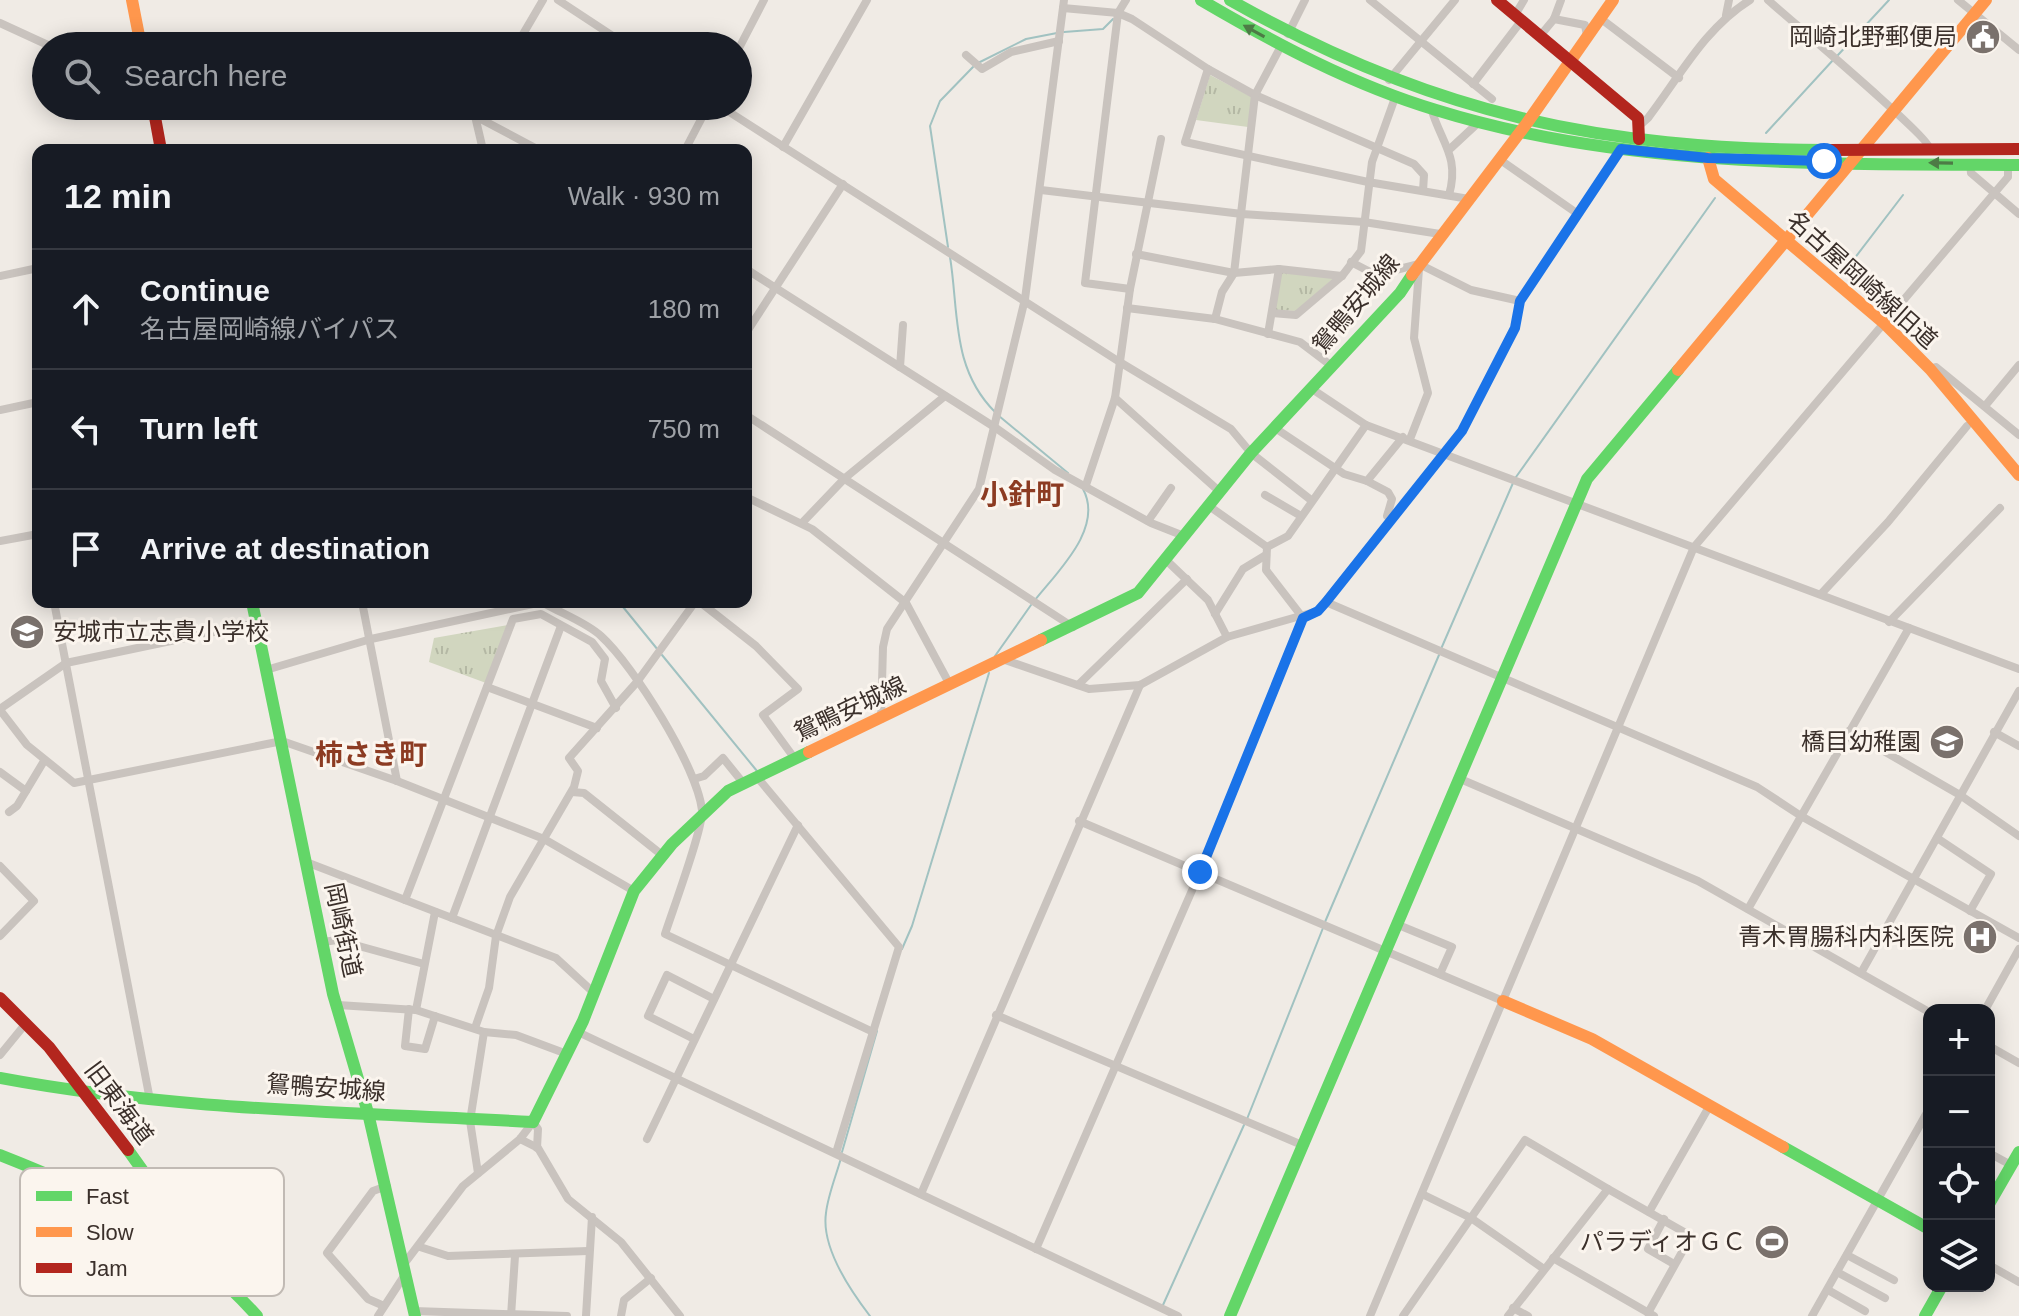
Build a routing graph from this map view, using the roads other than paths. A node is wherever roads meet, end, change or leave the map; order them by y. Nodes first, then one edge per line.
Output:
1 (132, 0) edge
2 (543, 0) edge
3 (558, 0) edge
4 (764, 0) edge
5 (867, 0) edge
6 (1126, 0) edge
7 (1201, 0) edge
8 (1230, 0) edge
9 (1305, 0) edge
10 (1370, 0) edge
11 (1455, 0) edge
12 (1497, 0) edge
13 (1524, 0) edge
14 (1561, 0) edge
15 (1612, 0) edge
16 (1729, 0) edge
17 (1750, 0) edge
18 (1768, 0) edge
19 (1958, 0) edge
20 (1986, 0) edge
21 (1063, 4) edge
22 (1118, 13) junction
23 (1975, 14) junction
24 (1726, 15) junction
25 (1518, 18) junction
26 (1600, 18) junction
27 (1554, 19) junction
28 (0, 23) edge
29 (138, 32) edge
30 (524, 32) edge
31 (607, 32) edge
32 (747, 32) edge
33 (1540, 36) junction
34 (1587, 36) junction
35 (32, 38) edge
36 (1284, 40) junction
37 (1059, 41) junction
38 (1422, 43) junction
39 (2019, 50) edge
40 (966, 55) dead end
41 (1570, 61) junction
42 (1208, 69) junction
43 (1679, 78) junction
44 (1389, 80) junction
45 (1473, 84) junction
46 (1255, 95) junction
47 (1396, 95) junction
48 (1492, 99) dead end
49 (1431, 107) junction
50 (1894, 110) junction
51 (156, 120) edge
52 (476, 120) edge
53 (483, 120) edge
54 (701, 120) edge
55 (742, 120) edge
56 (1479, 122) junction
57 (1523, 127) junction
58 (1639, 132) junction
59 (1161, 139) dead end
60 (160, 144) edge
61 (482, 144) edge
62 (528, 144) edge
63 (688, 144) edge
64 (783, 147) junction
65 (1929, 147) junction
66 (1451, 148) junction
67 (1621, 149) junction
68 (2019, 149) edge
69 (1375, 150) junction
70 (1862, 150) junction
71 (1247, 154) junction
72 (1708, 158) junction
73 (1499, 159) junction
74 (1853, 161) junction
75 (1970, 164) junction
76 (2014, 165) edge
77 (1368, 182) junction
78 (843, 184) junction
79 (1041, 190) junction
80 (1423, 191) junction
81 (1995, 194) junction
82 (1449, 195) junction
83 (1097, 197) junction
84 (1470, 199) junction
85 (1147, 203) junction
86 (1242, 214) junction
87 (1578, 214) junction
88 (2019, 214) edge
89 (1364, 222) junction
90 (1440, 234) junction
91 (1786, 242) junction
92 (1136, 254) junction
93 (1351, 262) junction
94 (1419, 264) junction
95 (32, 269) edge
96 (1279, 269) junction
97 (752, 273) edge
98 (1234, 273) junction
99 (0, 276) edge
100 (1342, 276) junction
101 (775, 288) junction
102 (1130, 289) junction
103 (1025, 299) junction
104 (1520, 301) junction
105 (1127, 308) junction
106 (1272, 313) junction
107 (1215, 319) junction
108 (752, 324) edge
109 (1885, 324) junction
110 (903, 325) dead end
111 (1268, 334) junction
112 (1118, 361) junction
113 (2019, 365) edge
114 (900, 367) junction
115 (1333, 367) junction
116 (1930, 369) junction
117 (1312, 389) junction
118 (945, 396) junction
119 (1115, 398) junction
120 (32, 403) edge
121 (1985, 406) junction
122 (0, 410) edge
123 (752, 419) edge
124 (1366, 425) junction
125 (1967, 426) dead end
126 (996, 428) junction
127 (1275, 428) junction
128 (2019, 435) edge
129 (1406, 438) junction
130 (1251, 453) junction
131 (1441, 455) junction
132 (1337, 468) junction
133 (2019, 475) edge
134 (845, 478) junction
135 (1367, 481) junction
136 (1086, 485) junction
137 (1171, 488) dead end
138 (1220, 492) junction
139 (1265, 495) dead end
140 (752, 500) edge
141 (1311, 500) junction
142 (1575, 504) junction
143 (1209, 506) junction
144 (2000, 508) dead end
145 (1301, 516) junction
146 (1391, 519) junction
147 (1148, 521) junction
148 (802, 523) junction
149 (32, 535) edge
150 (1184, 536) junction
151 (0, 541) edge
152 (946, 541) junction
153 (1694, 547) junction
154 (1266, 551) junction
155 (1165, 559) junction
156 (1187, 579) junction
157 (1821, 594) junction
158 (1326, 602) junction
159 (906, 603) junction
160 (55, 608) edge
161 (253, 608) edge
162 (363, 608) edge
163 (514, 608) edge
164 (553, 608) edge
165 (692, 608) edge
166 (705, 608) edge
167 (1215, 614) junction
168 (1303, 618) junction
169 (1889, 622) junction
170 (257, 623) junction
171 (561, 626) junction
172 (1073, 627) junction
173 (1909, 628) junction
174 (1227, 637) junction
175 (371, 639) junction
176 (1005, 660) junction
177 (66, 663) junction
178 (2019, 669) edge
179 (266, 670) junction
180 (1500, 679) junction
181 (637, 682) junction
182 (1078, 685) junction
183 (1140, 685) junction
184 (951, 686) junction
185 (487, 687) junction
186 (2019, 691) edge
187 (2016, 703) edge
188 (532, 704) junction
189 (616, 708) junction
190 (0, 710) edge
191 (881, 719) junction
192 (597, 728) junction
193 (1618, 729) junction
194 (1849, 731) junction
195 (1994, 732) junction
196 (282, 741) junction
197 (2019, 746) edge
198 (795, 759) junction
199 (44, 761) junction
200 (0, 772) edge
201 (757, 777) junction
202 (1458, 778) junction
203 (694, 779) junction
204 (90, 781) junction
205 (397, 781) junction
206 (744, 784) junction
207 (26, 791) junction
208 (572, 792) junction
209 (1960, 795) junction
210 (444, 800) junction
211 (9, 812) dead end
212 (703, 813) junction
213 (1801, 816) junction
214 (491, 819) junction
215 (1079, 821) junction
216 (798, 825) junction
217 (1575, 828) junction
218 (2019, 836) edge
219 (1937, 838) junction
220 (544, 839) junction
221 (662, 855) junction
222 (306, 862) junction
223 (0, 866) edge
224 (1200, 872) junction
225 (1913, 879) junction
226 (634, 891) junction
227 (405, 900) junction
228 (1748, 909) junction
229 (1970, 911) junction
230 (435, 912) junction
231 (452, 918) junction
232 (1396, 924) junction
233 (0, 936) edge
234 (496, 936) junction
235 (2019, 938) edge
236 (323, 942) junction
237 (2019, 949) edge
238 (1384, 951) junction
239 (424, 964) junction
240 (732, 964) junction
241 (1861, 973) junction
242 (1440, 974) junction
243 (593, 992) junction
244 (0, 998) edge
245 (714, 999) junction
246 (1503, 1001) junction
247 (1988, 1004) edge
248 (338, 1005) junction
249 (412, 1009) junction
250 (1923, 1009) edge
251 (996, 1015) junction
252 (435, 1016) junction
253 (27, 1022) junction
254 (480, 1030) junction
255 (578, 1032) junction
256 (873, 1032) junction
257 (694, 1039) junction
258 (1995, 1049) edge
259 (567, 1054) junction
260 (0, 1055) edge
261 (2019, 1063) edge
262 (1115, 1065) junction
263 (676, 1077) junction
264 (0, 1078) edge
265 (86, 1094) junction
266 (150, 1100) junction
267 (1710, 1105) junction
268 (368, 1113) junction
269 (470, 1121) junction
270 (533, 1122) junction
271 (1923, 1123) edge
272 (520, 1139) junction
273 (647, 1139) dead end
274 (1302, 1145) junction
275 (537, 1148) junction
276 (2019, 1152) edge
277 (0, 1155) edge
278 (839, 1155) junction
279 (1995, 1156) edge
280 (0, 1165) edge
281 (2011, 1165) junction
282 (35, 1168) edge
283 (140, 1168) edge
284 (20, 1173) edge
285 (478, 1173) junction
286 (387, 1186) junction
287 (1608, 1189) junction
288 (1995, 1193) edge
289 (921, 1194) junction
290 (1422, 1194) junction
291 (1878, 1200) junction
292 (1649, 1212) junction
293 (592, 1217) junction
294 (1471, 1218) junction
295 (1664, 1219) junction
296 (1923, 1226) edge
297 (420, 1247) junction
298 (1036, 1249) junction
299 (588, 1251) junction
300 (1847, 1255) junction
301 (515, 1256) junction
302 (1553, 1258) junction
303 (1674, 1264) junction
304 (405, 1268) junction
305 (1995, 1268) edge
306 (1544, 1269) junction
307 (1837, 1272) junction
308 (651, 1278) junction
309 (1894, 1280) dead end
310 (2019, 1282) edge
311 (1828, 1290) junction
312 (1939, 1292) edge
313 (229, 1296) edge
314 (239, 1296) edge
315 (1885, 1298) dead end
316 (384, 1306) junction
317 (1865, 1311) dead end
318 (1510, 1312) edge
319 (415, 1313) edge
320 (1651, 1314) edge
321 (511, 1315) edge
322 (246, 1316) edge
323 (257, 1316) edge
324 (378, 1316) edge
325 (552, 1316) edge
326 (567, 1316) edge
327 (586, 1316) edge
328 (621, 1316) edge
329 (680, 1316) edge
330 (1178, 1316) edge
331 (1230, 1316) edge
332 (1370, 1316) edge
333 (1403, 1316) edge
334 (1528, 1316) edge
335 (1812, 1316) edge
336 (1925, 1316) edge

1 - 29 main road
2 - 30 street
3 - 31 street
4 - 32 street
5 - 64 street
6 - 22 street
36 -> 7 main road
8 - 36 main road
9 - 36 street
10 - 38 street
11 - 38 street
12 - 25 main road
13 - 25 street
14 - 27 street
15 - 26 main road, 鴛鴨安城線
16 - 24 street
17 - 24 street
18 - 50 street
19 - 23 street
20 - 23 main road
21 - 22 street
21 - 37 street
22 - 42 street
22 - 83 street
23 - 39 street
23 - 50 main road
24 - 43 street
25 - 33 main road
25 - 45 street
26 - 34 main road, 鴛鴨安城線
26 - 43 street
27 - 33 street
27 - 34 street
28 - 35 street
33 - 41 main road
34 - 41 main road, 鴛鴨安城線
36 - 44 main road
36 - 46 street
36 - 47 main road
37 - 40 street
37 - 79 street
38 - 44 street
38 - 45 street
41 - 57 main road, 鴛鴨安城線
41 - 58 main road
42 - 46 street
42 - 71 street
43 - 58 street
44 - 57 main road
45 - 48 street
46 - 69 street
46 - 71 street
47 - 49 main road
47 - 69 street
49 - 56 main road
49 - 66 street
50 - 65 street
50 - 70 main road
51 - 60 main road
52 - 61 street
53 - 62 street
54 - 63 street
55 - 64 street
56 - 57 main road
56 - 66 street
57 - 58 main road
57 - 67 main road
57 - 73 main road, 鴛鴨安城線
58 - 70 main road
59 - 85 street
64 - 78 street
65 - 68 main road
65 - 70 main road
66 - 82 street
67 - 72 main road
67 - 87 street
69 - 77 street
69 - 80 street
70 - 74 main road
71 - 77 street
71 - 86 street
72 - 74 main road
72 - 91 main road, 名古屋岡崎線旧道
73 - 84 main road, 鴛鴨安城線
73 - 87 street
75 -> 74 main road
74 - 91 main road
75 - 76 main road
75 - 81 street
76 - 81 street
77 - 80 street
77 - 89 street
78 - 101 street
78 - 103 street
79 - 83 street
79 - 103 street
80 - 82 street
81 - 88 street
81 - 109 street
82 - 84 street
83 - 85 street
83 - 102 street
84 - 90 main road, 鴛鴨安城線
85 - 86 street
85 - 92 street
86 - 89 street
86 - 98 street
87 - 104 street
89 - 90 street
89 - 93 street
90 - 94 main road, 鴛鴨安城線
91 - 109 main road, 名古屋岡崎線旧道
91 - 142 main road
92 - 98 street
92 - 102 street
93 - 94 street
93 - 100 street
94 - 104 street
94 - 115 main road, 鴛鴨安城線
94 - 129 street
95 - 99 street
96 - 98 street
96 - 100 street
96 - 106 street
97 - 101 street
98 - 107 street
100 - 106 street
101 - 108 street
101 - 114 street
102 - 105 street
103 - 112 street
103 - 126 street
104 - 131 street
105 - 107 street
105 - 112 street
106 - 111 street
107 - 111 street
109 - 116 main road, 名古屋岡崎線旧道
109 - 153 street
110 - 114 street
111 - 115 street
112 - 119 street
112 - 130 street
113 - 121 street
114 - 118 street
115 - 117 main road, 鴛鴨安城線
116 - 121 street
116 - 133 main road, 名古屋岡崎線旧道
117 - 124 street
117 - 127 main road, 鴛鴨安城線
118 - 126 street
118 - 134 street
119 - 136 street
119 - 138 street
120 - 122 street
121 - 128 street
123 - 134 street
124 - 129 street
124 - 132 street
125 - 157 street
126 - 136 street
126 - 152 street
127 - 130 main road, 鴛鴨安城線
127 - 132 street
129 - 131 street
129 - 135 street
130 - 138 main road, 鴛鴨安城線
130 - 141 street
131 - 142 street
131 - 146 street
132 - 135 street
132 - 141 street
134 - 148 street
134 - 152 street
135 - 146 street
136 - 147 street
137 - 147 street
138 - 143 main road, 鴛鴨安城線
139 - 145 street
140 - 148 street
141 - 145 street
142 - 153 street
142 - 180 main road
143 - 150 main road, 鴛鴨安城線
143 - 154 street
144 - 169 street
145 - 154 street
146 - 158 street
147 - 150 street
148 - 159 street
149 - 151 street
150 - 155 main road, 鴛鴨安城線
152 - 159 street
152 - 172 street
153 - 157 street
153 - 193 street
154 - 167 street
154 - 168 street
155 - 156 street
155 - 172 main road, 鴛鴨安城線
156 - 167 street
156 - 182 street
157 - 169 street
158 - 168 street
158 - 180 street
159 - 184 street
159 - 191 street
160 - 177 street
161 - 170 main road, 岡崎街道
162 - 175 street
163 - 175 street
164 - 181 street
165 - 181 street
166 - 198 street
167 - 174 street
168 - 174 street
168 - 224 street
169 - 173 street
170 - 177 street
170 - 179 main road, 岡崎街道
171 - 185 street
171 - 188 street
171 - 189 street
172 - 176 main road, 鴛鴨安城線
173 - 178 street
173 - 194 street
174 - 183 street
175 - 179 street
175 - 205 street
176 - 182 street
176 - 184 main road, 鴛鴨安城線
177 - 190 street
177 - 204 street
179 - 196 main road, 岡崎街道
180 - 193 street
180 - 202 main road
181 - 189 street
181 - 203 street
182 - 183 street
183 - 215 street
184 - 191 main road, 鴛鴨安城線
185 - 188 street
185 - 210 street
186 - 187 street
187 - 195 street
188 - 192 street
188 - 214 street
189 - 192 street
190 - 199 street
191 - 198 main road, 鴛鴨安城線
192 - 208 street
193 - 213 street
193 - 217 street
194 - 209 street
194 - 213 street
195 - 197 street
195 - 209 street
196 - 204 street
196 - 205 street
196 - 222 main road, 岡崎街道
198 - 201 main road, 鴛鴨安城線
199 - 204 street
199 - 207 street
200 - 207 street
201 - 206 main road, 鴛鴨安城線
201 - 216 street
202 - 217 street
202 - 232 main road
203 - 206 street
203 - 212 street
204 - 266 street
205 - 210 street
206 - 212 main road, 鴛鴨安城線
207 - 211 street
208 - 220 street
208 - 221 street
209 - 218 street
209 - 219 street
210 - 214 street
210 - 227 street
212 - 221 main road, 鴛鴨安城線
212 - 240 street
213 - 225 street
213 - 228 street
214 - 220 street
214 - 231 street
215 - 224 street
215 - 251 street
216 - 240 street
216 - 256 street
217 - 228 street
217 - 246 street
219 - 225 street
219 - 229 street
220 - 226 street
220 - 234 street
221 - 226 main road, 鴛鴨安城線
222 - 227 street
222 - 236 main road, 岡崎街道
223 - 233 street
224 - 238 street
224 - 262 street
225 - 229 street
225 - 241 street
226 - 243 main road, 鴛鴨安城線
227 - 230 street
228 - 241 street
229 - 235 street
230 - 231 street
230 - 239 street
231 - 234 street
232 - 238 main road
232 - 242 street
234 - 243 street
234 - 254 street
236 - 239 street
236 - 248 main road, 岡崎街道
237 - 247 street
238 - 242 street
238 - 274 main road
239 - 249 street
240 - 245 street
240 - 256 street
241 - 250 street
242 - 246 street
243 - 255 main road, 鴛鴨安城線
244 - 253 main road, 旧東海道
245 - 257 street
245 - 257 street
246 - 267 main road
246 - 290 street
248 - 249 street
248 - 268 main road, 岡崎街道
249 - 252 street
249 - 252 street
251 - 262 street
251 - 289 street
252 - 254 street
253 - 260 street
253 - 265 main road, 旧東海道
254 - 259 street
254 - 269 street
255 - 259 main road, 鴛鴨安城線
255 - 263 street
256 - 278 street
257 - 263 street
258 - 261 street
259 - 270 main road, 鴛鴨安城線
262 - 274 street
262 - 298 street
263 - 273 street
263 - 278 street
264 - 265 main road, 鴛鴨安城線
265 - 266 main road, 鴛鴨安城線
265 - 283 main road, 旧東海道
266 - 268 main road, 鴛鴨安城線
267 - 291 main road
267 - 292 street
268 - 269 main road, 鴛鴨安城線
268 - 286 main road, 岡崎街道
269 - 270 main road, 鴛鴨安城線
269 - 285 street
270 - 272 street
270 - 275 street
271 - 291 street
272 - 275 street
272 - 285 street
274 - 331 main road
275 - 293 street
276 - 281 main road
277 - 282 main road
278 - 289 street
279 - 281 street
280 - 284 main road
281 - 288 main road
285 - 297 street
286 - 304 main road, 岡崎街道
286 - 316 street
287 - 292 street
287 - 294 street
287 - 302 street
289 - 298 street
290 - 294 street
290 - 332 street
291 - 296 main road
291 - 300 street
292 - 295 street
293 - 299 street
293 - 308 street
294 - 306 street
294 - 333 street
295 - 303 street
295 - 303 street
297 - 301 street
297 - 304 street
298 - 330 street
299 - 301 street
299 - 327 street
300 - 307 street
300 - 309 street
301 - 321 street
302 - 306 street
302 - 320 street
303 - 320 street
304 - 316 street
304 - 319 main road, 岡崎街道
305 - 310 street
306 - 318 street
307 - 311 street
307 - 315 street
308 - 328 street
308 - 329 street
311 - 317 street
311 - 335 street
312 - 336 main road
313 - 322 main road
314 - 323 main road
316 - 324 street
318 - 334 street
319 - 321 street
321 - 325 street
325 - 326 street

